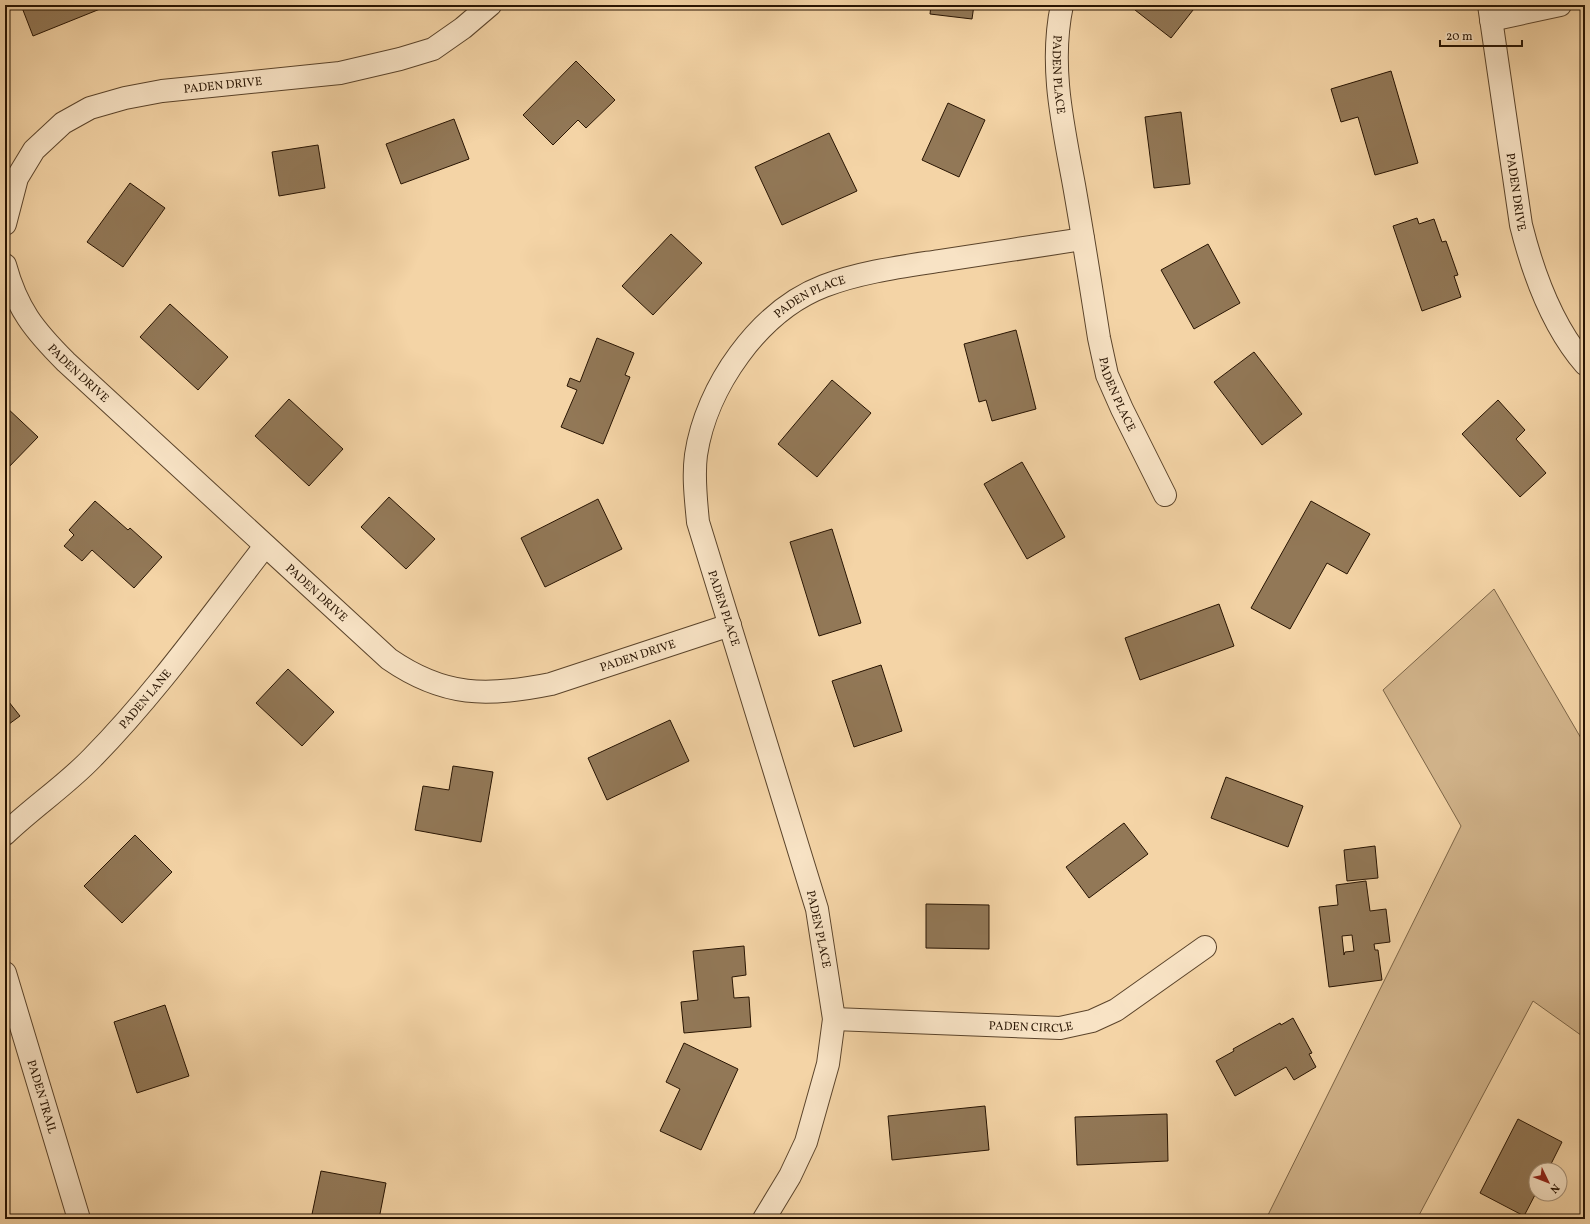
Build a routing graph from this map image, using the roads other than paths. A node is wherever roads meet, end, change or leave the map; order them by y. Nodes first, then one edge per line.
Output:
1 (490, 5) edge
2 (1062, 5) edge
3 (1560, 5) edge
4 (1490, 13) edge
5 (5, 224) edge
6 (1083, 239) junction
7 (5, 265) edge
8 (1585, 364) edge
9 (1165, 495) dead end
10 (265, 546) junction
11 (730, 625) junction
12 (5, 834) edge
13 (1205, 947) dead end
14 (5, 973) edge
15 (834, 1019) junction
16 (79, 1219) edge
17 (764, 1219) edge

1 - 5 street, PADEN DRIVE
2 - 6 street, PADEN PLACE
3 - 4 street
4 - 8 street, PADEN DRIVE
6 - 9 street, PADEN PLACE
6 - 11 street, PADEN PLACE
7 - 10 street, PADEN DRIVE
10 - 11 street, PADEN DRIVE
10 - 12 street, PADEN LANE
11 - 15 street, PADEN PLACE
13 - 15 street, PADEN CIRCLE
14 - 16 street, PADEN TRAIL
15 - 17 street, PADEN PLACE

